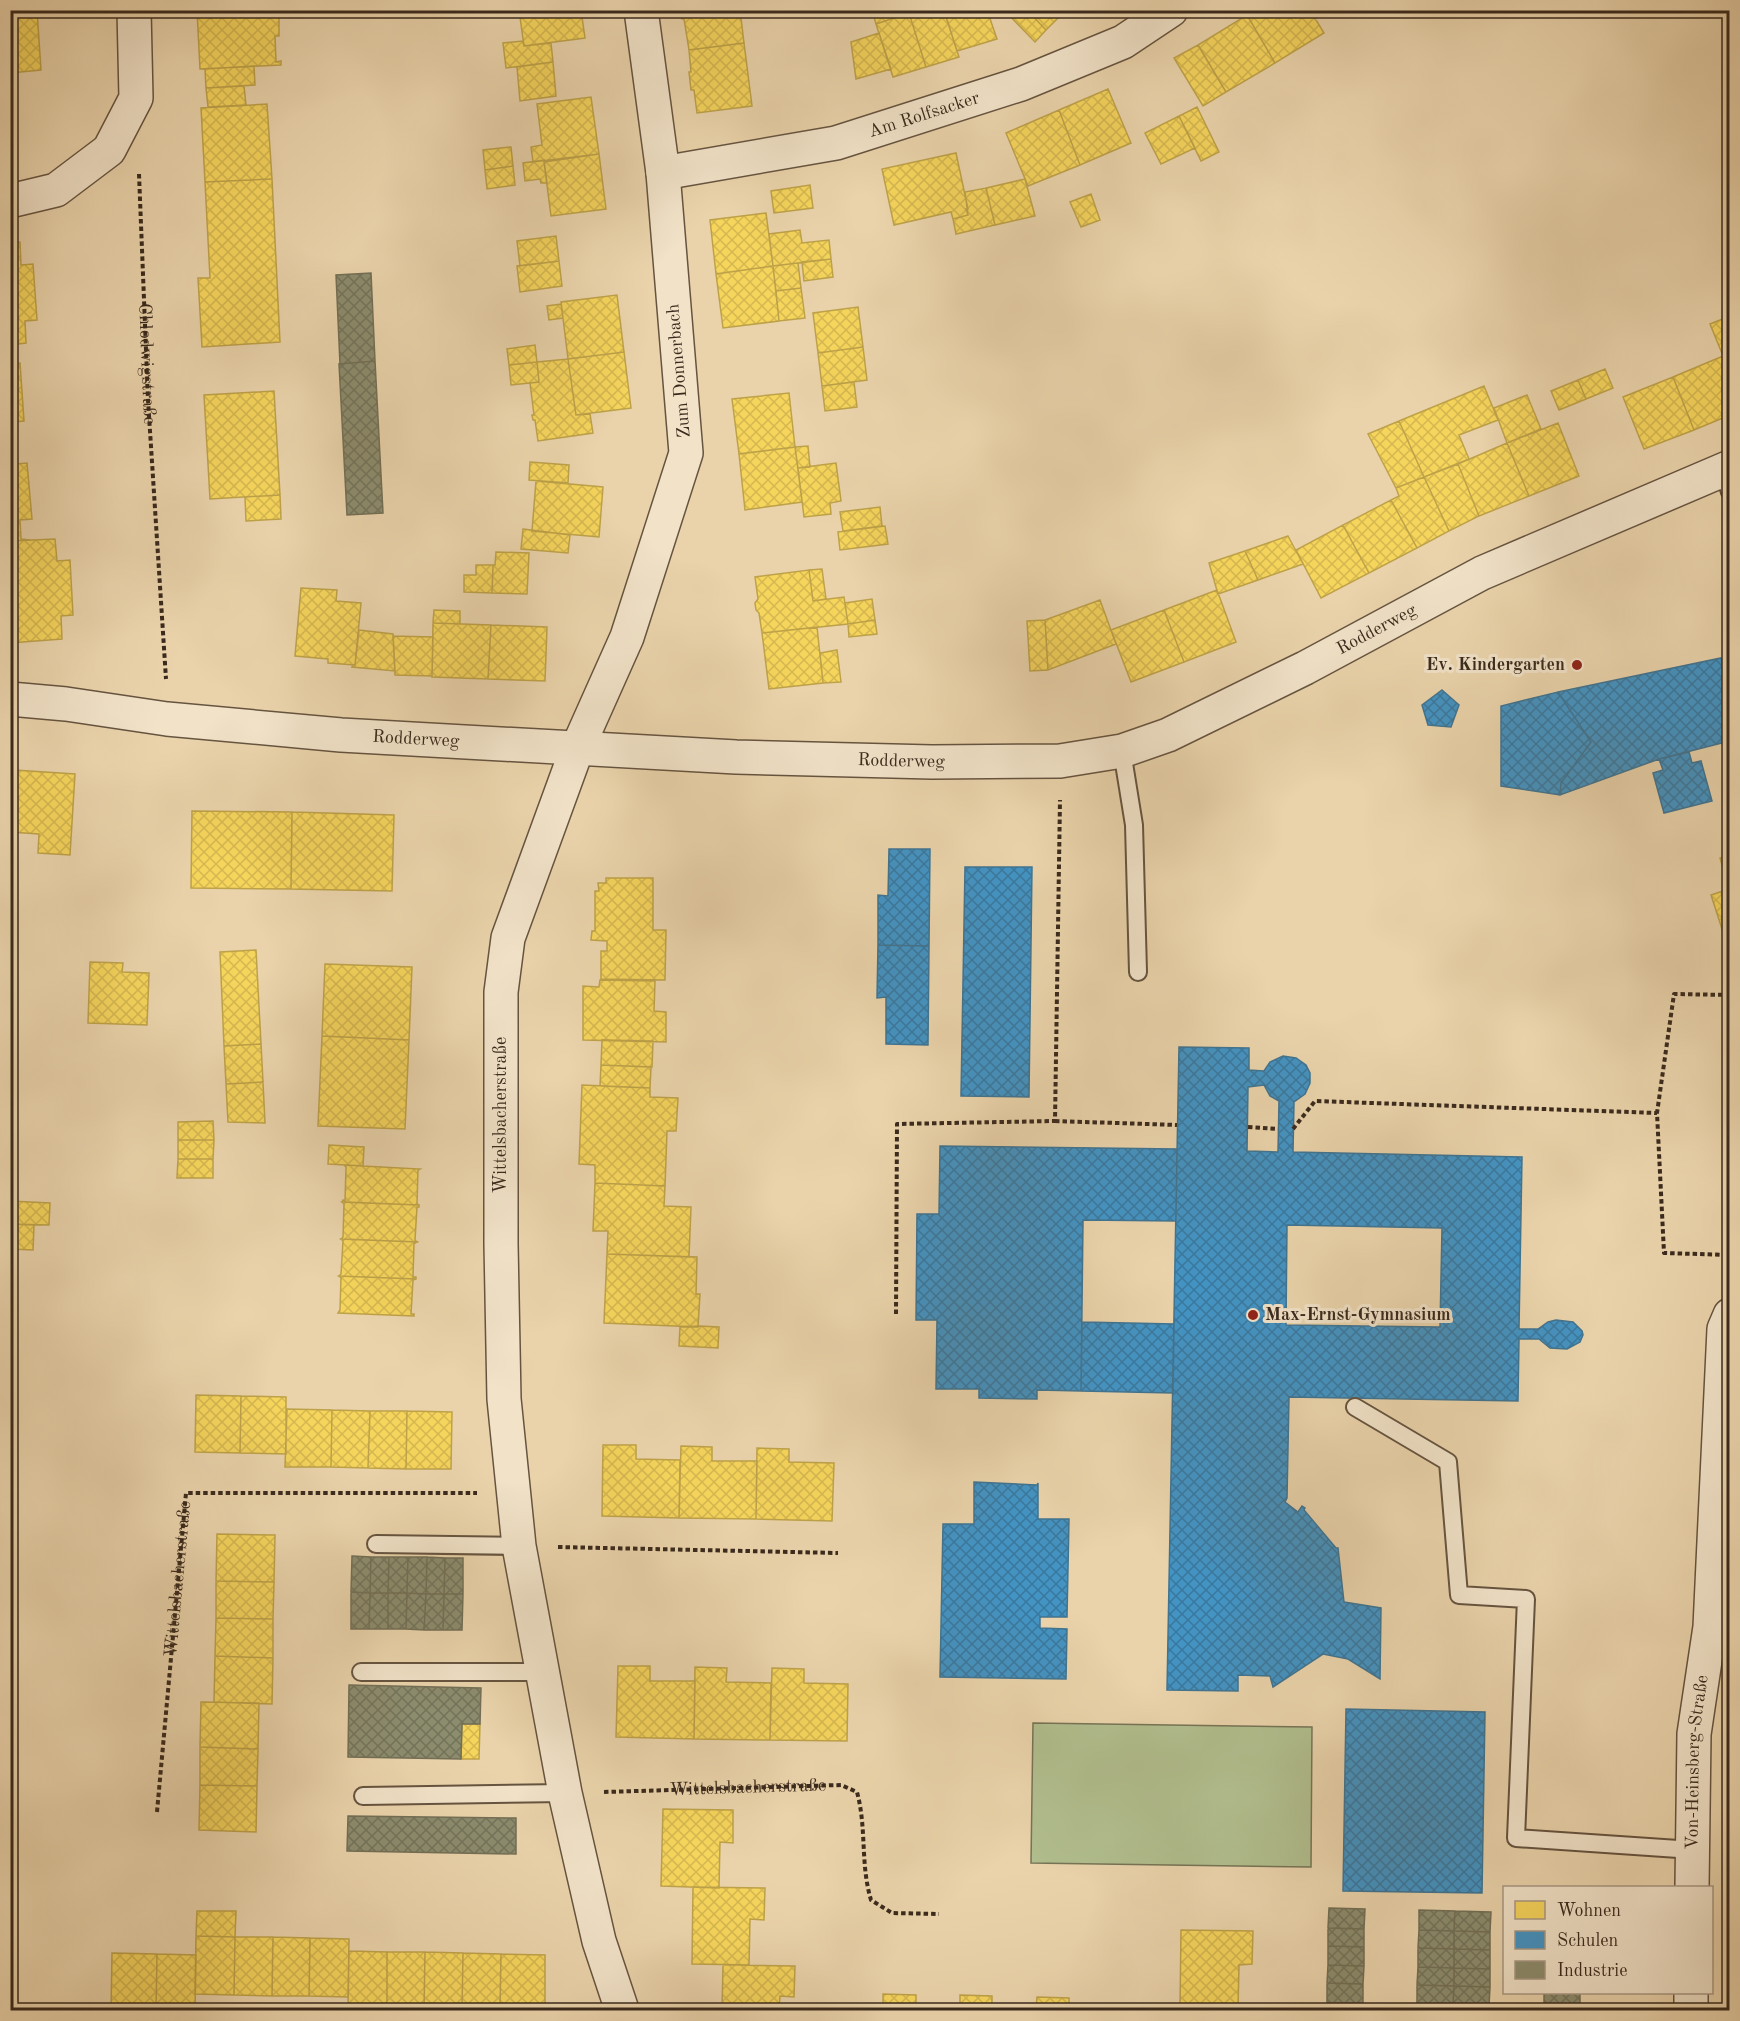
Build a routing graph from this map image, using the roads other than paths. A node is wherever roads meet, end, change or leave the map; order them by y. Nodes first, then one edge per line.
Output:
1 (134, 10) edge
2 (641, 10) edge
3 (1172, 10) edge
4 (663, 173) junction
5 (10, 201) edge
6 (1728, 476) edge
7 (10, 699) edge
8 (577, 749) junction
9 (1122, 751) junction
10 (1137, 972) dead end
11 (1730, 1315) edge
12 (1355, 1407) dead end
13 (376, 1544) dead end
14 (519, 1546) junction
15 (361, 1672) dead end
16 (542, 1672) junction
17 (565, 1793) junction
18 (363, 1796) dead end
19 (1693, 1850) junction
20 (1692, 1886) edge
21 (1691, 1994) edge
22 (622, 2010) edge
23 (1691, 2010) edge

1 - 5 street
2 - 4 street, Zum Donnerbach
3 - 4 street, Am Rolfsacker
4 - 8 street, Zum Donnerbach
6 - 9 street, Rodderweg
7 - 8 street, Rodderweg
8 - 9 street, Rodderweg
8 - 14 street, Wittelsbacherstraße
9 - 10 lane
11 - 19 street, Von-Heinsberg-Straße
12 - 19 lane
13 - 14 lane
14 - 16 street, Wittelsbacherstraße
15 - 16 lane
16 - 17 street, Wittelsbacherstraße
17 - 18 lane
17 - 22 street, Wittelsbacherstraße
19 - 20 street, Von-Heinsberg-Straße
21 - 23 street

